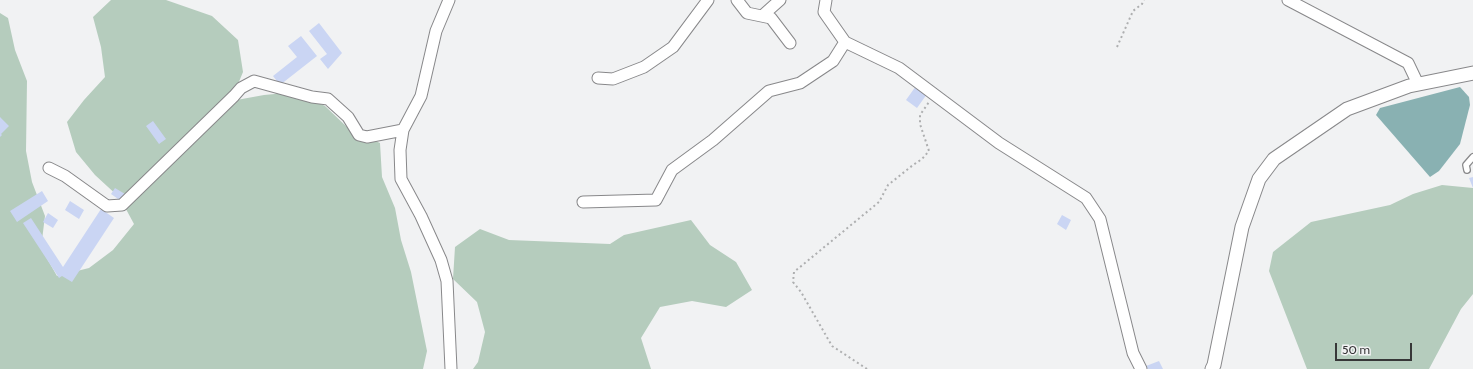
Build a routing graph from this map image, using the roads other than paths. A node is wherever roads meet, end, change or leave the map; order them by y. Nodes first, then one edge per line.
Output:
1 (450, 0) edge
2 (708, 0) edge
3 (737, 0) edge
4 (780, 0) edge
5 (826, 0) edge
6 (1288, 0) edge
7 (762, 16) junction
8 (845, 42) junction
9 (790, 44) dead end
10 (1473, 73) edge
11 (598, 78) dead end
12 (1418, 84) junction
13 (403, 130) junction
14 (1473, 157) edge
15 (49, 168) dead end
16 (1467, 170) dead end
17 (583, 202) dead end
18 (451, 369) edge
19 (1141, 369) edge
20 (1212, 369) edge

1 - 13 street
2 - 11 street
3 - 7 street
4 - 7 street
5 - 8 street
6 - 12 street
7 - 9 street
8 - 17 street
8 - 19 street
10 - 12 street
12 - 20 street
13 - 15 street
13 - 18 street
14 - 16 lane

